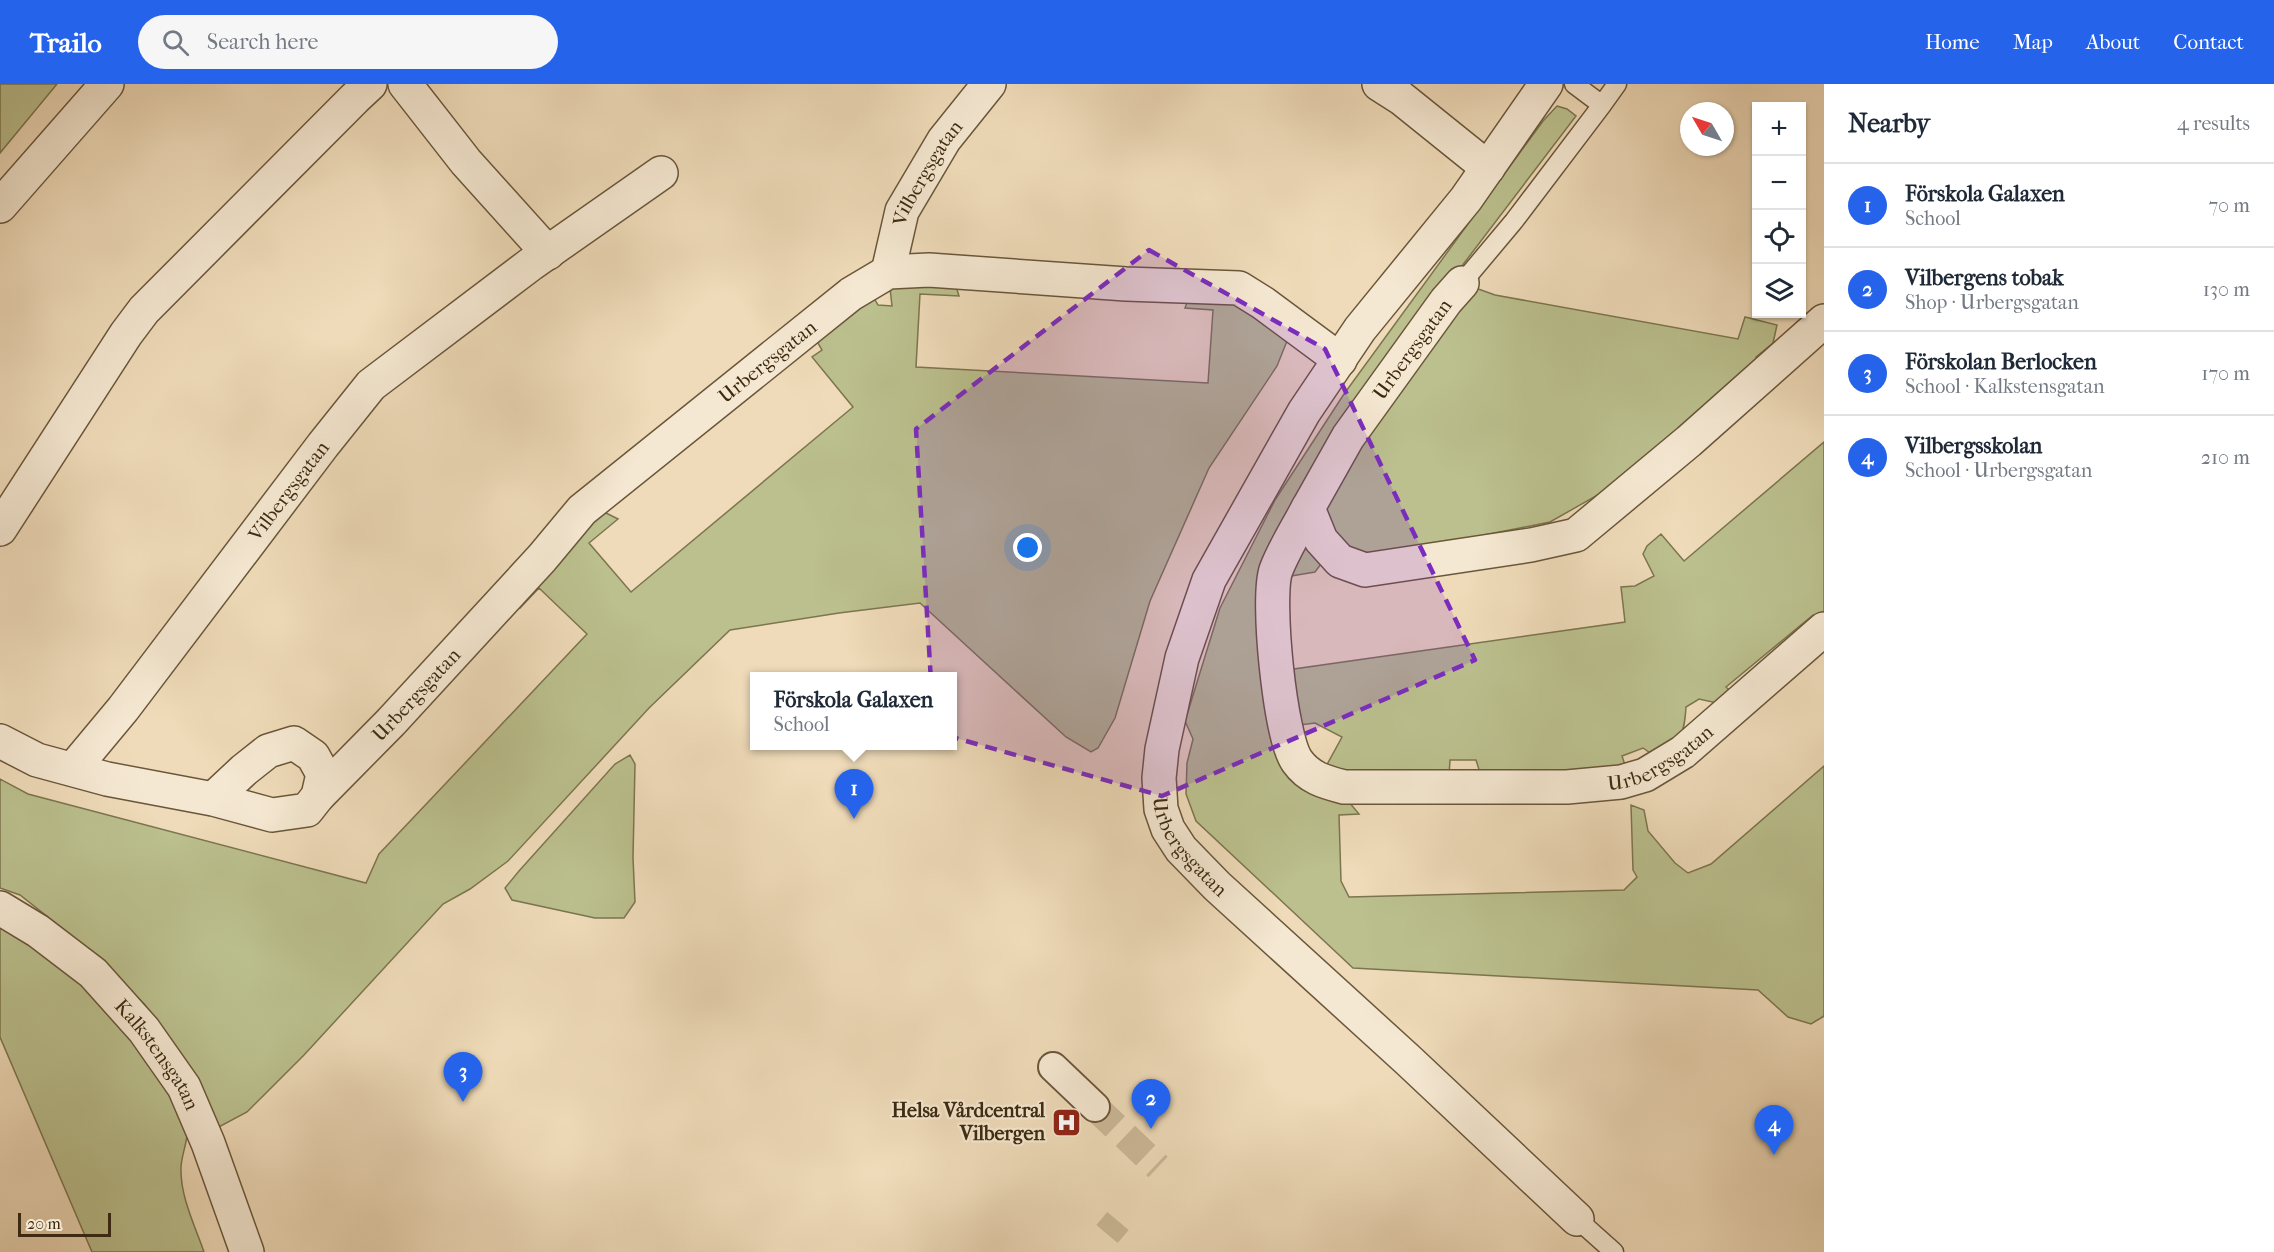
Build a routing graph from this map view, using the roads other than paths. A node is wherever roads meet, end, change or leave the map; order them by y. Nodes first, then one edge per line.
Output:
1 (107, 84) edge
2 (370, 84) edge
3 (405, 84) edge
4 (989, 84) edge
5 (1379, 84) edge
6 (1546, 84) edge
7 (1574, 84) edge
8 (1617, 84) edge
9 (1602, 105) junction
10 (1488, 168) junction
11 (661, 173) dead end
12 (0, 206) edge
13 (548, 253) junction
14 (888, 272) junction
15 (1462, 283) joint
16 (1824, 321) edge
17 (1340, 360) junction
18 (1308, 508) junction
19 (0, 529) edge
20 (1824, 629) edge
21 (0, 741) edge
22 (73, 769) junction
23 (318, 796) junction
24 (213, 799) junction
25 (0, 908) edge
26 (1053, 1067) dead end
27 (1095, 1107) tunnel mouth
28 (1577, 1219) joint
29 (247, 1252) edge
30 (1614, 1252) edge

1 - 12 street
2 - 19 street
3 - 13 street
4 - 14 street, Vilbergsgatan
5 - 10 street
6 - 10 street, Urbergsgatan
7 - 9 lane
8 - 9 lane
9 - 15 lane
10 - 17 street, Urbergsgatan
11 - 13 street, Vilbergsgatan
13 - 22 street, Vilbergsgatan
14 - 17 street, Urbergsgatan
14 - 23 street, Urbergsgatan
15 - 18 street, Urbergsgatan
16 - 18 street
17 - 28 street, Urbergsgatan
18 - 20 street, Urbergsgatan
21 - 22 street
22 - 24 street
23 - 24 street
23 - 24 street
25 - 29 street, Kalkstensgatan
26 - 27 street
28 - 30 lane

